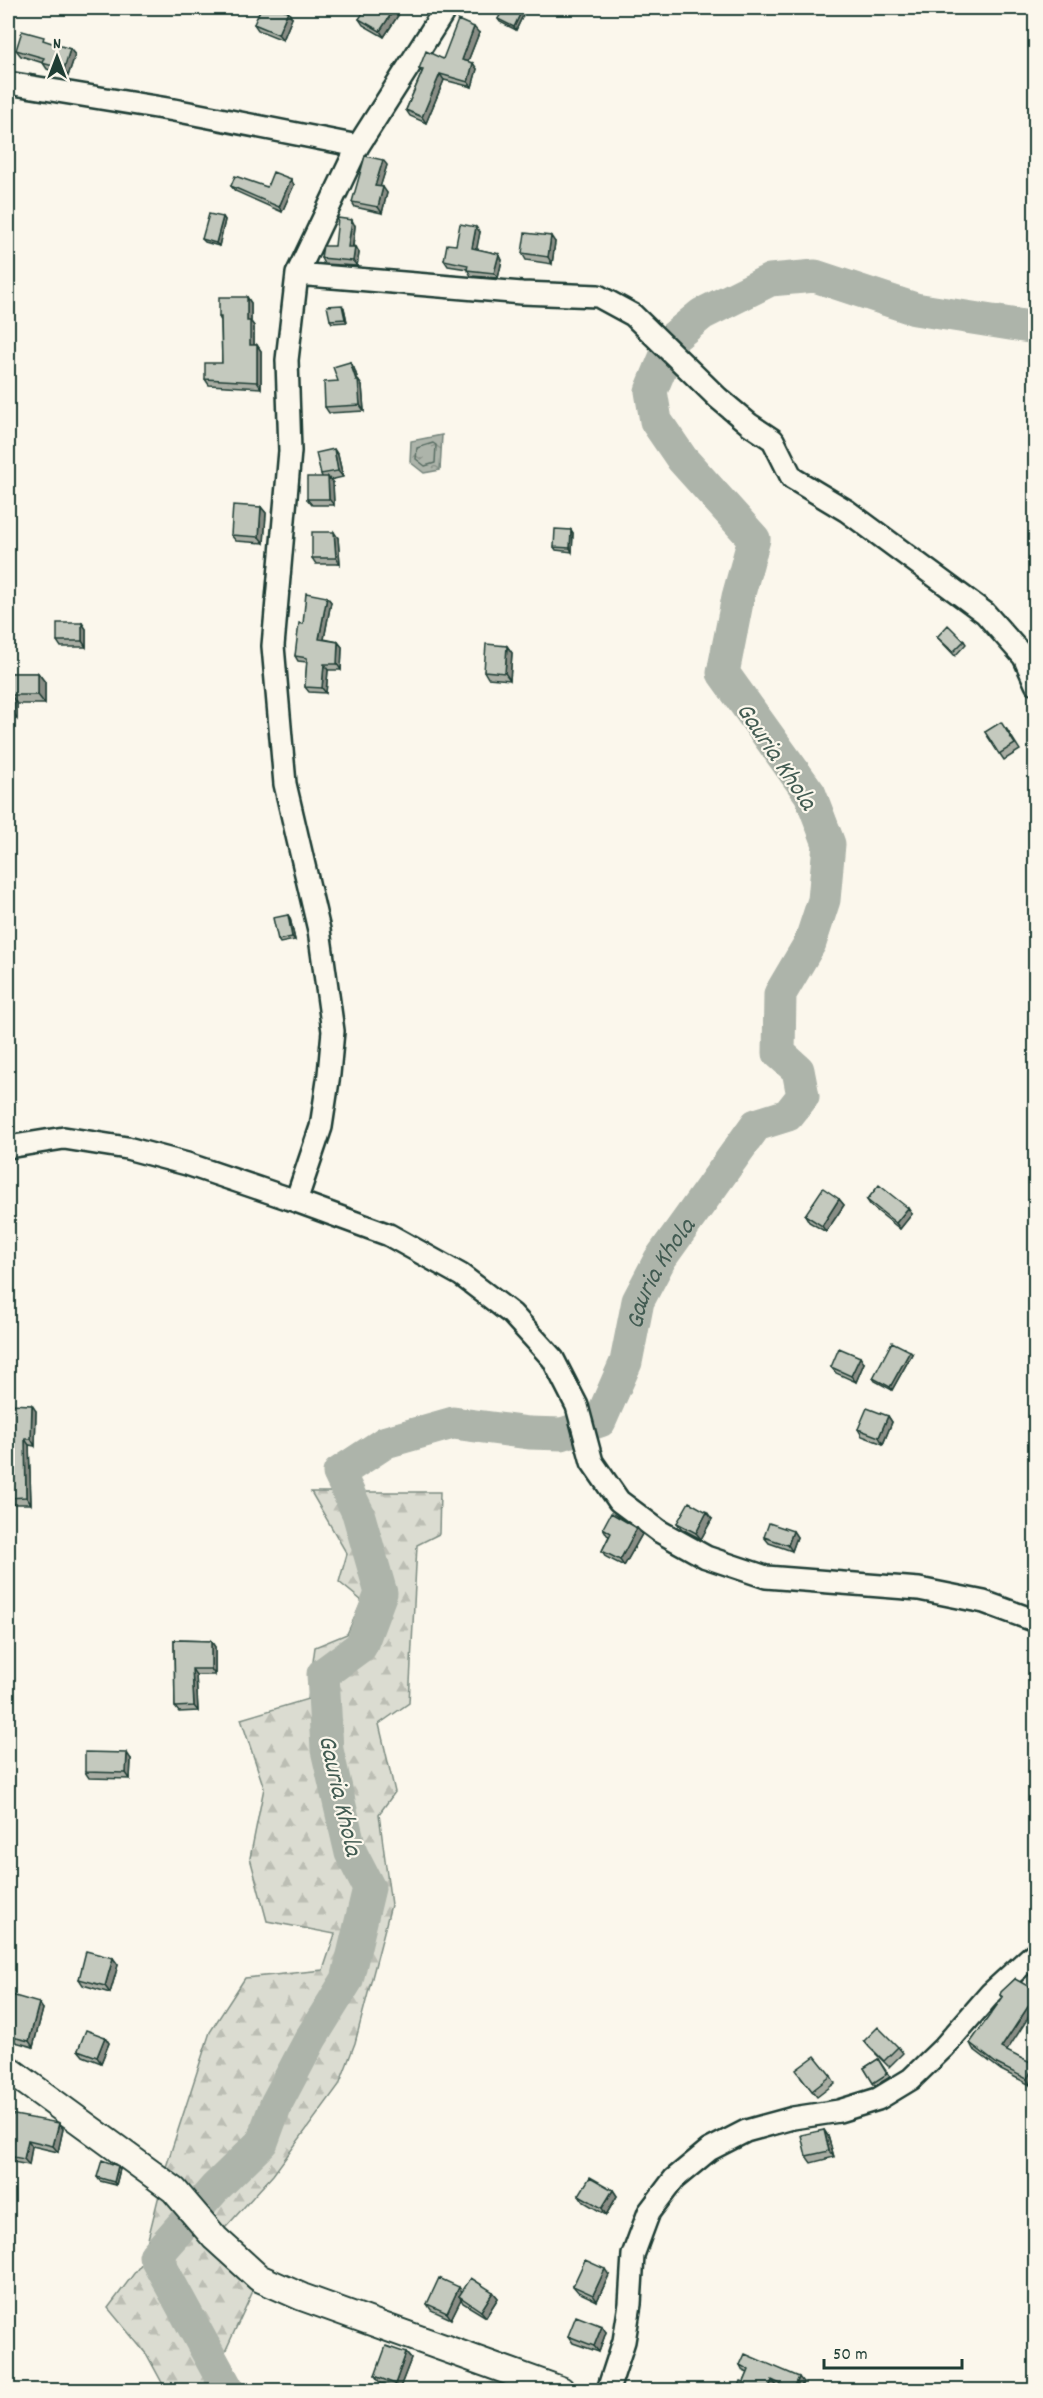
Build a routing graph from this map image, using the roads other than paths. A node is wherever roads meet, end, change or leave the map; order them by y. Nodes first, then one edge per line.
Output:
1 (446, 8) edge
2 (8, 84) edge
3 (358, 146) junction
4 (297, 274) junction
5 (1035, 684) edge
6 (8, 1147) edge
7 (296, 1201) junction
8 (1035, 1621) edge
9 (1035, 1952) edge
10 (8, 2069) edge
11 (561, 2391) edge
12 (609, 2391) edge

1 - 3 street
2 - 3 street
3 - 4 street
4 - 5 street
4 - 7 street
6 - 7 street
7 - 8 street
9 - 12 street
10 - 11 street

